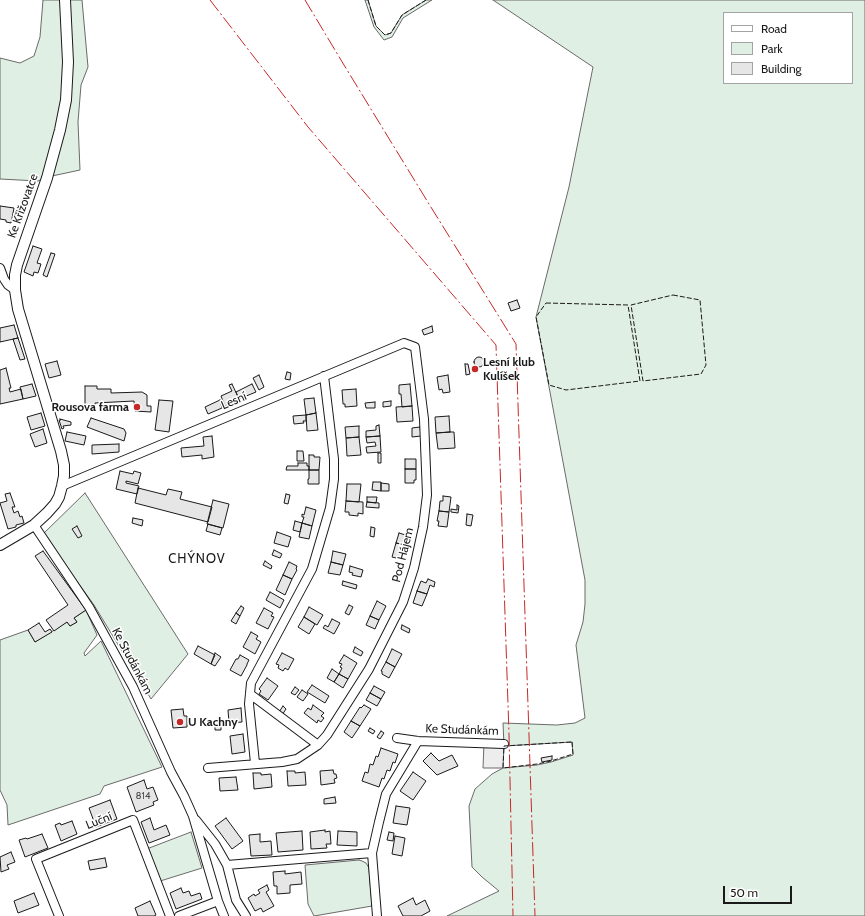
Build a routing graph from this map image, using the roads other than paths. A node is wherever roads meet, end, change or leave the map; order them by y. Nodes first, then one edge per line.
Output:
1 (65, 0) edge
2 (0, 268) edge
3 (15, 290) junction
4 (415, 346) joint
5 (324, 376) junction
6 (62, 486) junction
7 (34, 525) junction
8 (0, 545) edge
9 (250, 694) junction
10 (397, 738) dead end
11 (418, 741) junction
12 (504, 744) dead end
13 (318, 745) junction
14 (255, 763) junction
15 (208, 768) dead end
16 (193, 816) junction
17 (372, 853) junction
18 (227, 865) junction
19 (218, 901) junction
20 (59, 916) edge
21 (170, 916) edge
22 (179, 916) edge
23 (224, 916) edge
24 (246, 916) edge
25 (377, 916) edge

1 - 3 street, Ke Křižovatce
2 - 3 street
3 - 6 street, Ke Křižovatce
4 - 5 street, Lesní
4 - 13 street, Pod Hájem
5 - 6 street, Lesní
5 - 9 street
6 - 7 street, Ke Křižovatce
7 - 8 street, Ke Křižovatce
7 - 16 street, Ke Studánkám
9 - 13 street
9 - 14 street
10 - 11 street, Ke Studánkám
11 - 12 street, Ke Studánkám
11 - 17 street, Ke Studánkám
13 - 14 street, Pod Hájem
14 - 15 street, Pod Hájem
16 - 18 street, Ke Studánkám
16 - 19 street, Ke Studánkám
17 - 18 street
17 - 25 street, Ke Studánkám
18 - 24 street, Ke Studánkám
19 - 22 street
19 - 23 street, Ke Studánkám
20 - 21 street, Luční

